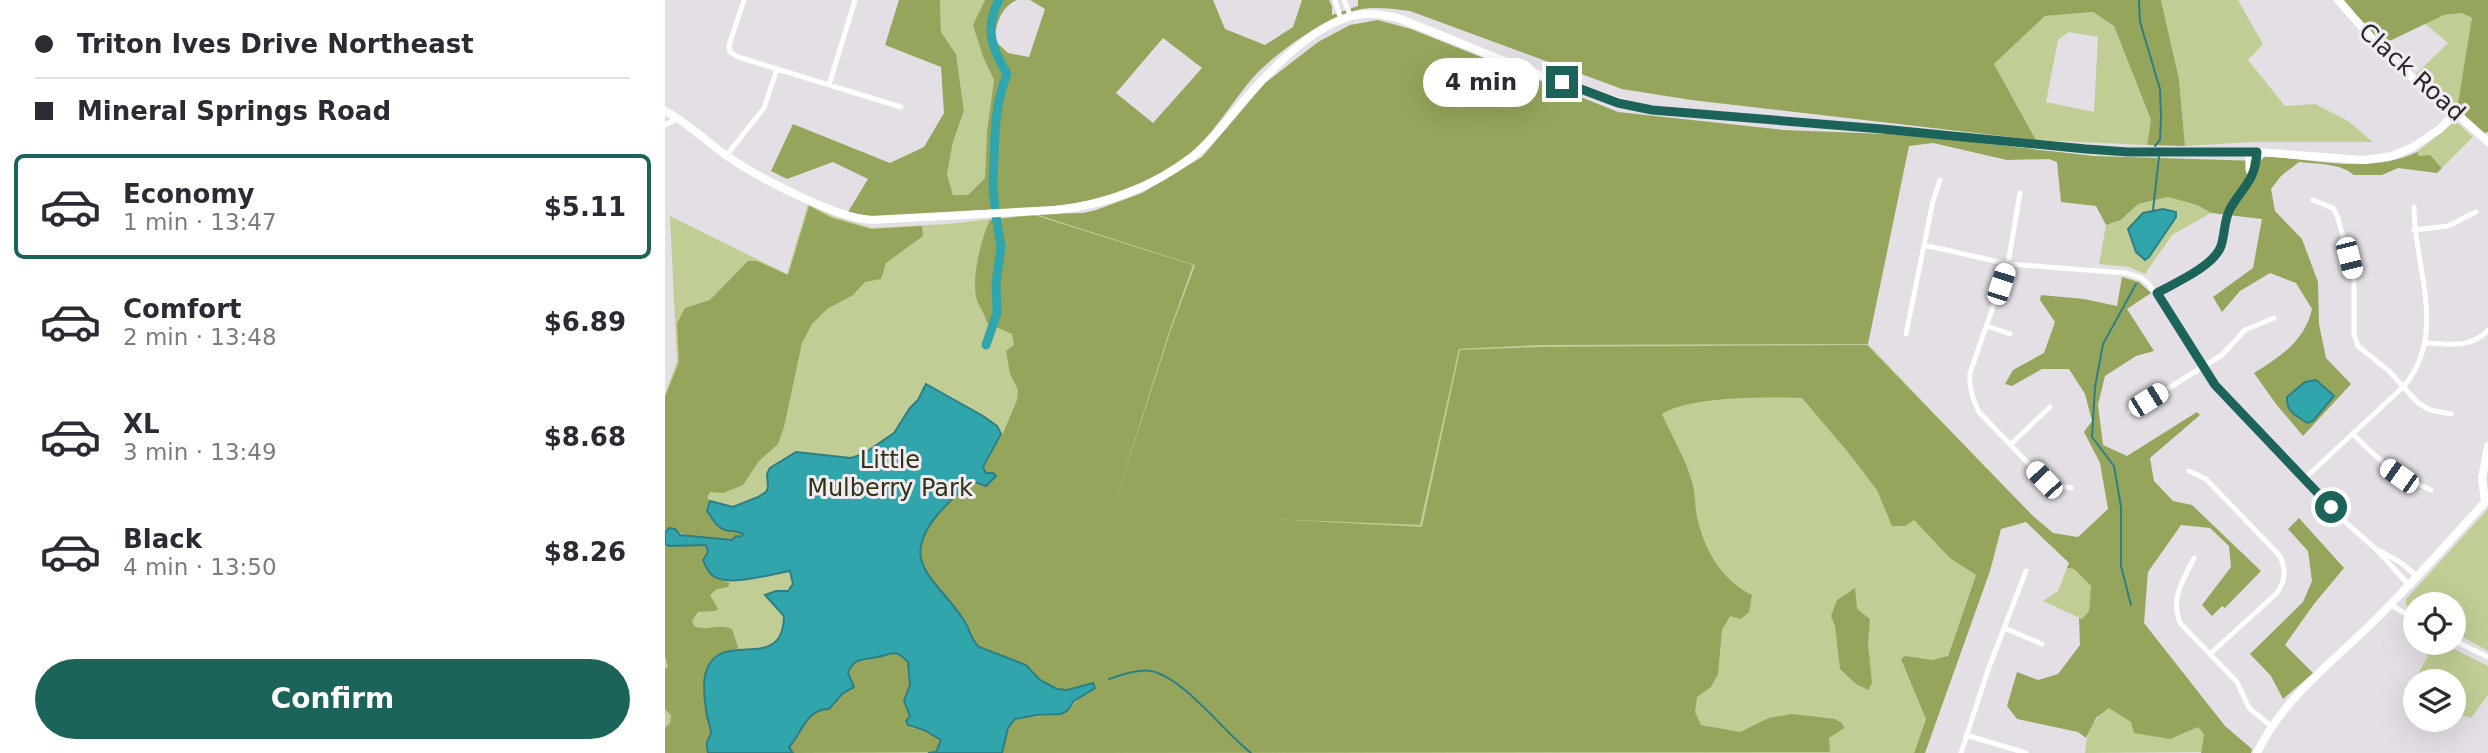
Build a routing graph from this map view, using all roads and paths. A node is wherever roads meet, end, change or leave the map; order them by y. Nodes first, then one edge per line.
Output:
1 (744, 0) edge
2 (855, 0) edge
3 (1335, 0) edge
4 (1344, 0) edge
5 (2338, 0) edge
6 (1351, 16) junction
7 (1341, 20) junction
8 (777, 69) junction
9 (829, 85) junction
10 (901, 107) dead end
11 (665, 111) edge
12 (2456, 112) junction
13 (680, 119) junction
14 (665, 125) edge
15 (2488, 142) edge
16 (2252, 152) junction
17 (726, 156) junction
18 (1940, 180) dead end
19 (2020, 193) dead end
20 (2313, 200) dead end
21 (2414, 207) dead end
22 (2476, 212) dead end
23 (2414, 230) junction
24 (1924, 245) junction
25 (2008, 264) junction
26 (2157, 293) junction
27 (2274, 318) dead end
28 (1987, 326) junction
29 (2488, 330) edge
30 (1906, 334) dead end
31 (2010, 334) dead end
32 (2425, 342) junction
33 (2202, 366) junction
34 (2403, 387) junction
35 (2050, 407) dead end
36 (2130, 412) dead end
37 (2451, 414) dead end
38 (2353, 434) junction
39 (2011, 444) junction
40 (2488, 446) edge
41 (2189, 471) dead end
42 (2304, 479) junction
43 (2071, 488) dead end
44 (2431, 490) dead end
45 (2487, 501) edge
46 (2377, 550) junction
47 (2194, 558) dead end
48 (2026, 571) dead end
49 (2417, 576) junction
50 (2409, 585) junction
51 (2391, 605) junction
52 (2403, 612) edge
53 (2004, 628) junction
54 (2042, 644) dead end
55 (2466, 646) edge
56 (2210, 654) junction
57 (2488, 657) edge
58 (2271, 726) junction
59 (1966, 735) junction
60 (1961, 753) edge
61 (2026, 753) edge
62 (2257, 753) edge

1 - 8 street
2 - 9 street
3 - 7 street
4 - 6 street
5 - 12 street, Clack Road
6 - 7 street
6 - 16 street
7 - 17 street
8 - 9 street
8 - 17 street
9 - 10 street
11 - 13 street
12 - 15 street, Clack Road
12 - 16 street
13 - 14 street
13 - 17 street
16 - 26 street
18 - 24 street
19 - 25 street
20 - 34 street
21 - 23 street
22 - 23 street
23 - 32 street
24 - 25 street
24 - 30 street
25 - 26 street
25 - 28 street
26 - 33 street
27 - 33 street
28 - 31 street
28 - 39 street
29 - 32 street
32 - 34 street
33 - 36 street
33 - 42 street
34 - 37 street
34 - 38 street
35 - 39 street
38 - 42 street
38 - 44 street
39 - 43 street
40 - 45 street
41 - 56 street
42 - 46 street
45 - 49 street
46 - 49 street
46 - 50 street
47 - 56 street
48 - 53 street
49 - 50 street
50 - 51 street
51 - 52 street
51 - 58 street
53 - 54 street
53 - 59 street
55 - 57 street
56 - 58 street
58 - 62 street
59 - 60 street
59 - 61 street

